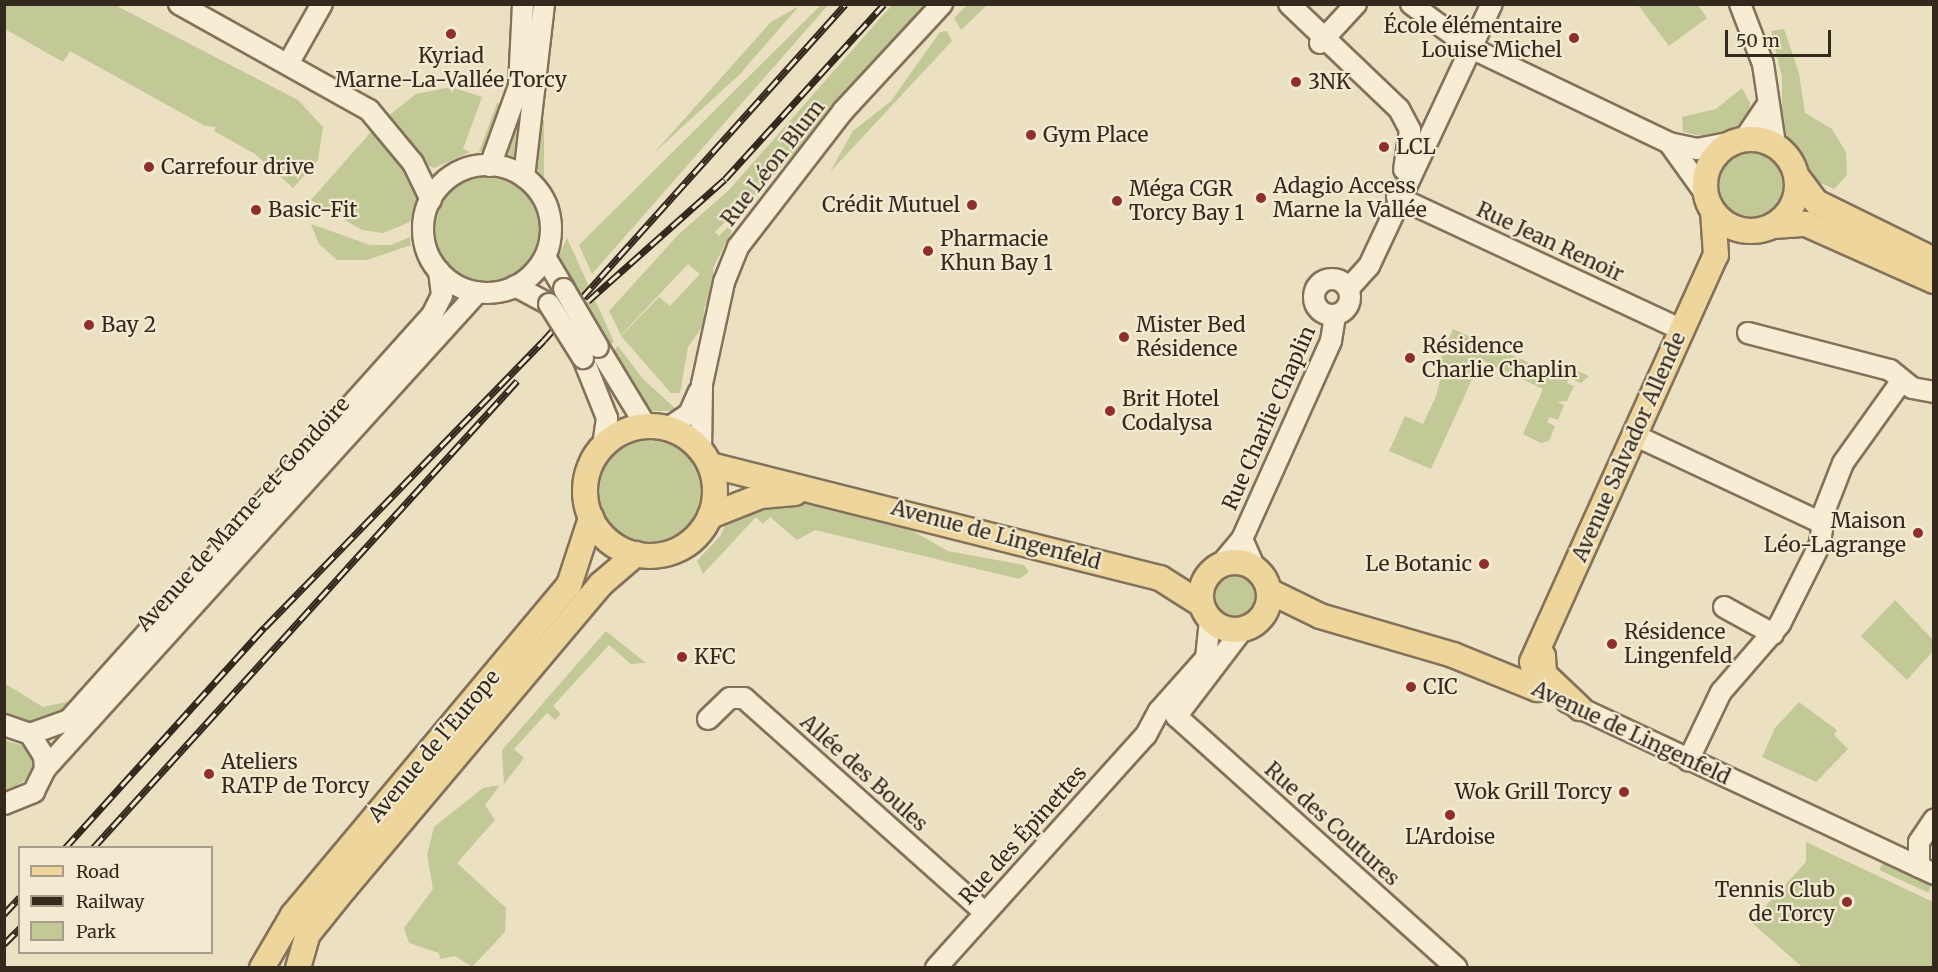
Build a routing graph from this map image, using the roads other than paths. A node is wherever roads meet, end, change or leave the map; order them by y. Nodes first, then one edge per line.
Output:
1 (179, 4) edge
2 (322, 4) edge
3 (523, 4) edge
4 (544, 4) edge
5 (942, 4) edge
6 (1289, 4) edge
7 (1356, 4) edge
8 (1411, 4) edge
9 (1492, 4) edge
10 (1740, 4) edge
11 (1322, 40) junction
12 (1471, 48) junction
13 (288, 64) junction
14 (1766, 107) junction
15 (1737, 141) junction
16 (1669, 143) junction
17 (1775, 144) junction
18 (413, 164) junction
19 (490, 166) junction
20 (524, 177) junction
21 (1798, 178) junction
22 (448, 180) junction
23 (1398, 195) junction
24 (431, 200) junction
25 (1709, 202) junction
26 (1774, 226) junction
27 (1745, 231) junction
28 (1716, 255) junction
29 (544, 257) junction
30 (1934, 260) edge
31 (440, 272) junction
32 (1934, 281) edge
33 (515, 286) junction
34 (1349, 288) junction
35 (478, 292) junction
36 (1335, 315) junction
37 (1682, 330) junction
38 (1748, 333) dead end
39 (591, 352) junction
40 (1902, 382) junction
41 (702, 384) junction
42 (1934, 392) edge
43 (657, 427) junction
44 (1634, 435) junction
45 (603, 446) junction
46 (705, 458) junction
47 (833, 493) junction
48 (710, 516) junction
49 (591, 518) junction
50 (1820, 522) junction
51 (1242, 539) junction
52 (636, 554) junction
53 (1216, 568) junction
54 (1255, 568) junction
55 (1160, 578) junction
56 (1269, 591) junction
57 (1724, 608) dead end
58 (1206, 612) junction
59 (1263, 615) junction
60 (1320, 615) junction
61 (1243, 629) junction
62 (1773, 634) junction
63 (1542, 639) junction
64 (1206, 658) junction
65 (1532, 662) junction
66 (1504, 675) junction
67 (1537, 689) junction
68 (1580, 708) junction
69 (1176, 716) junction
70 (708, 718) dead end
71 (4, 725) edge
72 (30, 734) junction
73 (1146, 735) junction
74 (1688, 761) junction
75 (45, 770) junction
76 (4, 804) edge
77 (1934, 820) edge
78 (1926, 871) edge
79 (985, 913) junction
80 (262, 968) edge
81 (298, 968) edge
82 (936, 968) edge
83 (1457, 968) edge

1 - 13 street
2 - 13 street
3 - 19 street
4 - 20 street
5 - 41 street, Rue Léon Blum
6 - 11 street
7 - 11 street
8 - 12 street
9 - 12 street
10 - 14 street
11 - 23 street
12 - 16 street
12 - 23 street
13 - 18 street
14 - 15 street
14 - 17 street
15 - 16 street
15 - 17 main road
15 - 25 main road
16 - 25 street
17 - 21 main road
18 - 22 street
18 - 24 street
19 - 20 street
19 - 22 street
20 - 29 street
21 - 26 main road
21 - 30 main road
22 - 24 street
23 - 34 street
23 - 37 street, Rue Jean Renoir
24 - 31 street
25 - 27 main road
25 - 28 main road, Avenue Salvador Allende
26 - 27 main road
26 - 32 main road
27 - 28 main road, Avenue Salvador Allende
28 - 37 main road, Avenue Salvador Allende
29 - 33 street
29 - 39 street, bridge
31 - 35 street
31 - 72 street, Avenue de Marne-et-Gondoire
33 - 35 street
33 - 39 street, bridge
34 - 36 street
34 - 36 street
35 - 75 street, Avenue de Marne-et-Gondoire
36 - 51 street, Rue Charlie Chaplin
37 - 44 main road, Avenue Salvador Allende
38 - 40 street
39 - 43 street
39 - 45 street
40 - 42 street
40 - 50 street
41 - 43 street, Rue Léon Blum
41 - 46 street, Rue Léon Blum
43 - 45 main road
43 - 46 main road
44 - 50 street
44 - 63 main road, Avenue Salvador Allende
45 - 49 main road
46 - 47 main road, Avenue de Lingenfeld
46 - 48 main road
47 - 48 main road, Avenue de Lingenfeld
47 - 55 main road, Avenue de Lingenfeld
48 - 52 main road
49 - 52 main road
49 - 80 main road, Avenue de l'Europe
50 - 62 street
51 - 53 street, Rue Charlie Chaplin
51 - 54 street, Rue Charlie Chaplin
52 - 81 main road, Avenue de l'Europe
53 - 54 main road
53 - 55 main road, Avenue de Lingenfeld
53 - 58 main road
54 - 56 main road
55 - 58 main road, Avenue de Lingenfeld
56 - 59 main road
56 - 60 main road, Avenue de Lingenfeld
57 - 62 street
58 - 61 main road
58 - 64 street
59 - 60 main road, Avenue de Lingenfeld
59 - 61 main road
60 - 66 main road, Avenue de Lingenfeld
61 - 69 street, Rue des Épinettes
62 - 74 street
63 - 65 main road, Avenue Salvador Allende
63 - 66 main road, Avenue Salvador Allende
63 - 68 main road
64 - 69 street
64 - 73 street, Rue des Épinettes
65 - 66 main road
65 - 67 main road
66 - 67 main road, Avenue de Lingenfeld
67 - 68 street, Avenue de Lingenfeld
68 - 74 street, Avenue de Lingenfeld
69 - 73 street, Rue des Épinettes
69 - 83 street, Rue des Coutures
70 - 79 street, Allée des Boules
71 - 72 street
72 - 75 street
73 - 79 street, Rue des Épinettes
74 - 78 street, Avenue de Lingenfeld
75 - 76 street, Avenue de Marne-et-Gondoire
77 - 78 street
79 - 82 street, Rue des Épinettes

